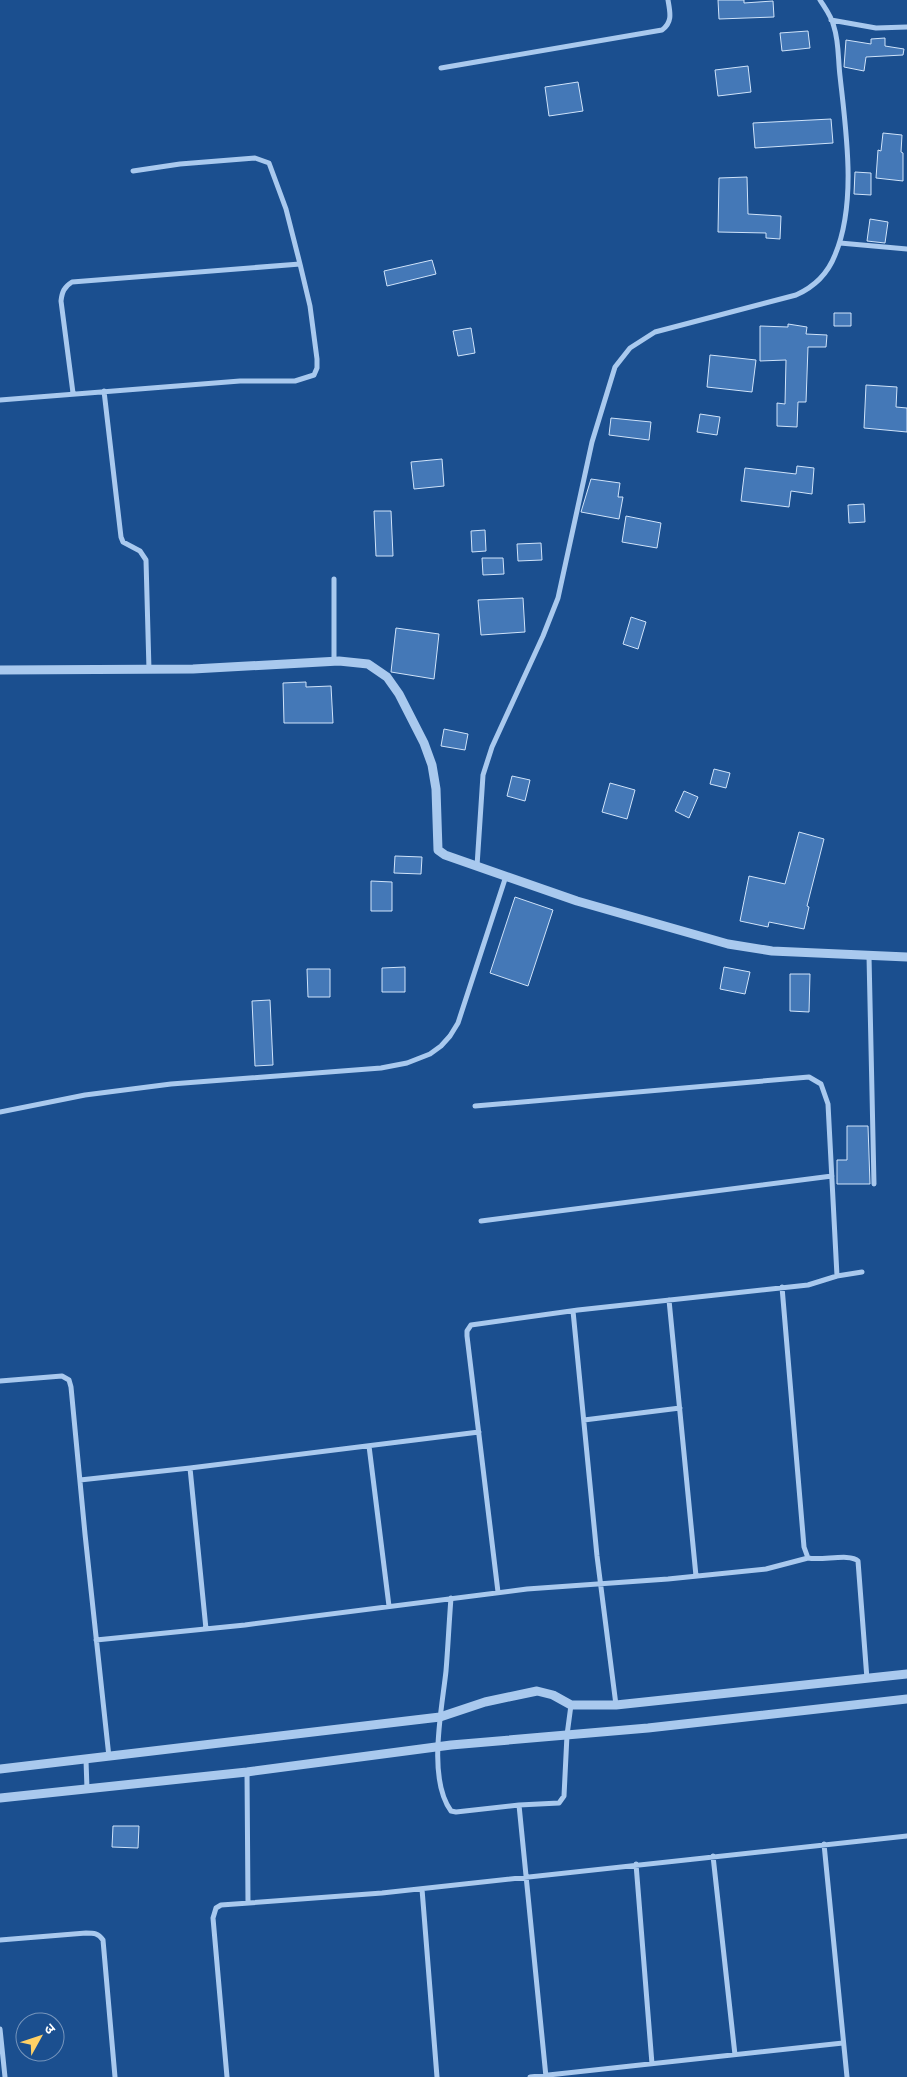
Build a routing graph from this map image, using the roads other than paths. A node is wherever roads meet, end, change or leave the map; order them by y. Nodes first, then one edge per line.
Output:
1 (668, 0) edge
2 (820, 0) edge
3 (832, 20) junction
4 (907, 27) edge
5 (441, 68) dead end
6 (133, 171) dead end
7 (840, 243) junction
8 (907, 249) edge
9 (300, 264) junction
10 (104, 391) junction
11 (72, 393) junction
12 (0, 400) edge
13 (334, 579) dead end
14 (334, 662) junction
15 (0, 670) edge
16 (149, 670) junction
17 (477, 866) junction
18 (506, 876) junction
19 (869, 956) junction
20 (907, 957) edge
21 (475, 1106) dead end
22 (0, 1112) edge
23 (832, 1176) junction
24 (874, 1184) dead end
25 (481, 1221) dead end
26 (862, 1272) dead end
27 (837, 1276) junction
28 (782, 1287) junction
29 (669, 1300) junction
30 (573, 1311) junction
31 (0, 1381) edge
32 (680, 1408) junction
33 (584, 1420) junction
34 (479, 1432) junction
35 (369, 1446) junction
36 (190, 1468) junction
37 (80, 1480) junction
38 (808, 1558) junction
39 (696, 1576) junction
40 (601, 1583) junction
41 (498, 1592) junction
42 (451, 1598) junction
43 (389, 1606) junction
44 (206, 1629) junction
45 (96, 1640) junction
46 (907, 1674) edge
47 (867, 1679) junction
48 (907, 1699) edge
49 (571, 1705) junction
50 (616, 1705) junction
51 (440, 1717) junction
52 (567, 1734) junction
53 (437, 1746) junction
54 (109, 1757) junction
55 (86, 1760) junction
56 (0, 1769) edge
57 (247, 1772) junction
58 (87, 1789) junction
59 (0, 1798) edge
60 (520, 1805) junction
61 (907, 1836) edge
62 (824, 1844) junction
63 (713, 1856) junction
64 (636, 1864) junction
65 (526, 1876) junction
66 (422, 1888) junction
67 (248, 1903) junction
68 (0, 1940) edge
69 (0, 2029) edge
70 (843, 2043) junction
71 (735, 2055) junction
72 (652, 2064) junction
73 (546, 2076) edge
74 (4, 2077) edge
75 (115, 2077) edge
76 (226, 2077) edge
77 (437, 2077) edge
78 (530, 2077) edge
79 (847, 2077) edge

1 - 5 street
2 - 3 street
3 - 4 street
3 - 7 street
6 - 9 street
7 - 8 street
7 - 17 street
9 - 10 street
9 - 11 street
10 - 11 street
10 - 16 street
11 - 12 street
13 - 14 street
14 - 16 street
14 - 17 street
15 - 16 street
17 - 18 street
18 - 19 street
18 - 22 street
19 - 20 street
19 - 24 street
21 - 23 street
23 - 25 street
23 - 27 street
26 - 27 street
27 - 28 street
28 - 29 street
28 - 38 street
29 - 30 street
29 - 32 street
30 - 33 street
30 - 34 street
31 - 37 street
32 - 33 street
32 - 39 street
33 - 40 street
34 - 35 street
34 - 41 street
35 - 36 street
35 - 43 street
36 - 37 street
36 - 44 street
37 - 45 street
38 - 39 street
38 - 47 street
39 - 40 street
40 - 41 street
40 - 50 street
41 - 42 street
42 - 43 street
42 - 51 street
43 - 44 street
44 - 45 street
45 - 54 street
46 - 47 street
47 - 50 street
48 - 52 street
49 - 50 street
49 - 51 street
49 - 52 street
51 - 53 street
51 - 54 street
52 - 53 street
52 - 60 street
53 - 57 street
53 - 60 street
54 - 55 street
55 - 56 street
55 - 58 street
57 - 58 street
57 - 67 street
58 - 59 street
60 - 65 street
61 - 62 street
62 - 63 street
62 - 70 street
63 - 64 street
63 - 71 street
64 - 65 street
64 - 72 street
65 - 66 street
65 - 73 street
66 - 67 street
66 - 77 street
67 - 76 street
68 - 75 street
69 - 74 street
70 - 71 street
70 - 79 street
71 - 72 street
72 - 73 street
73 - 78 street

